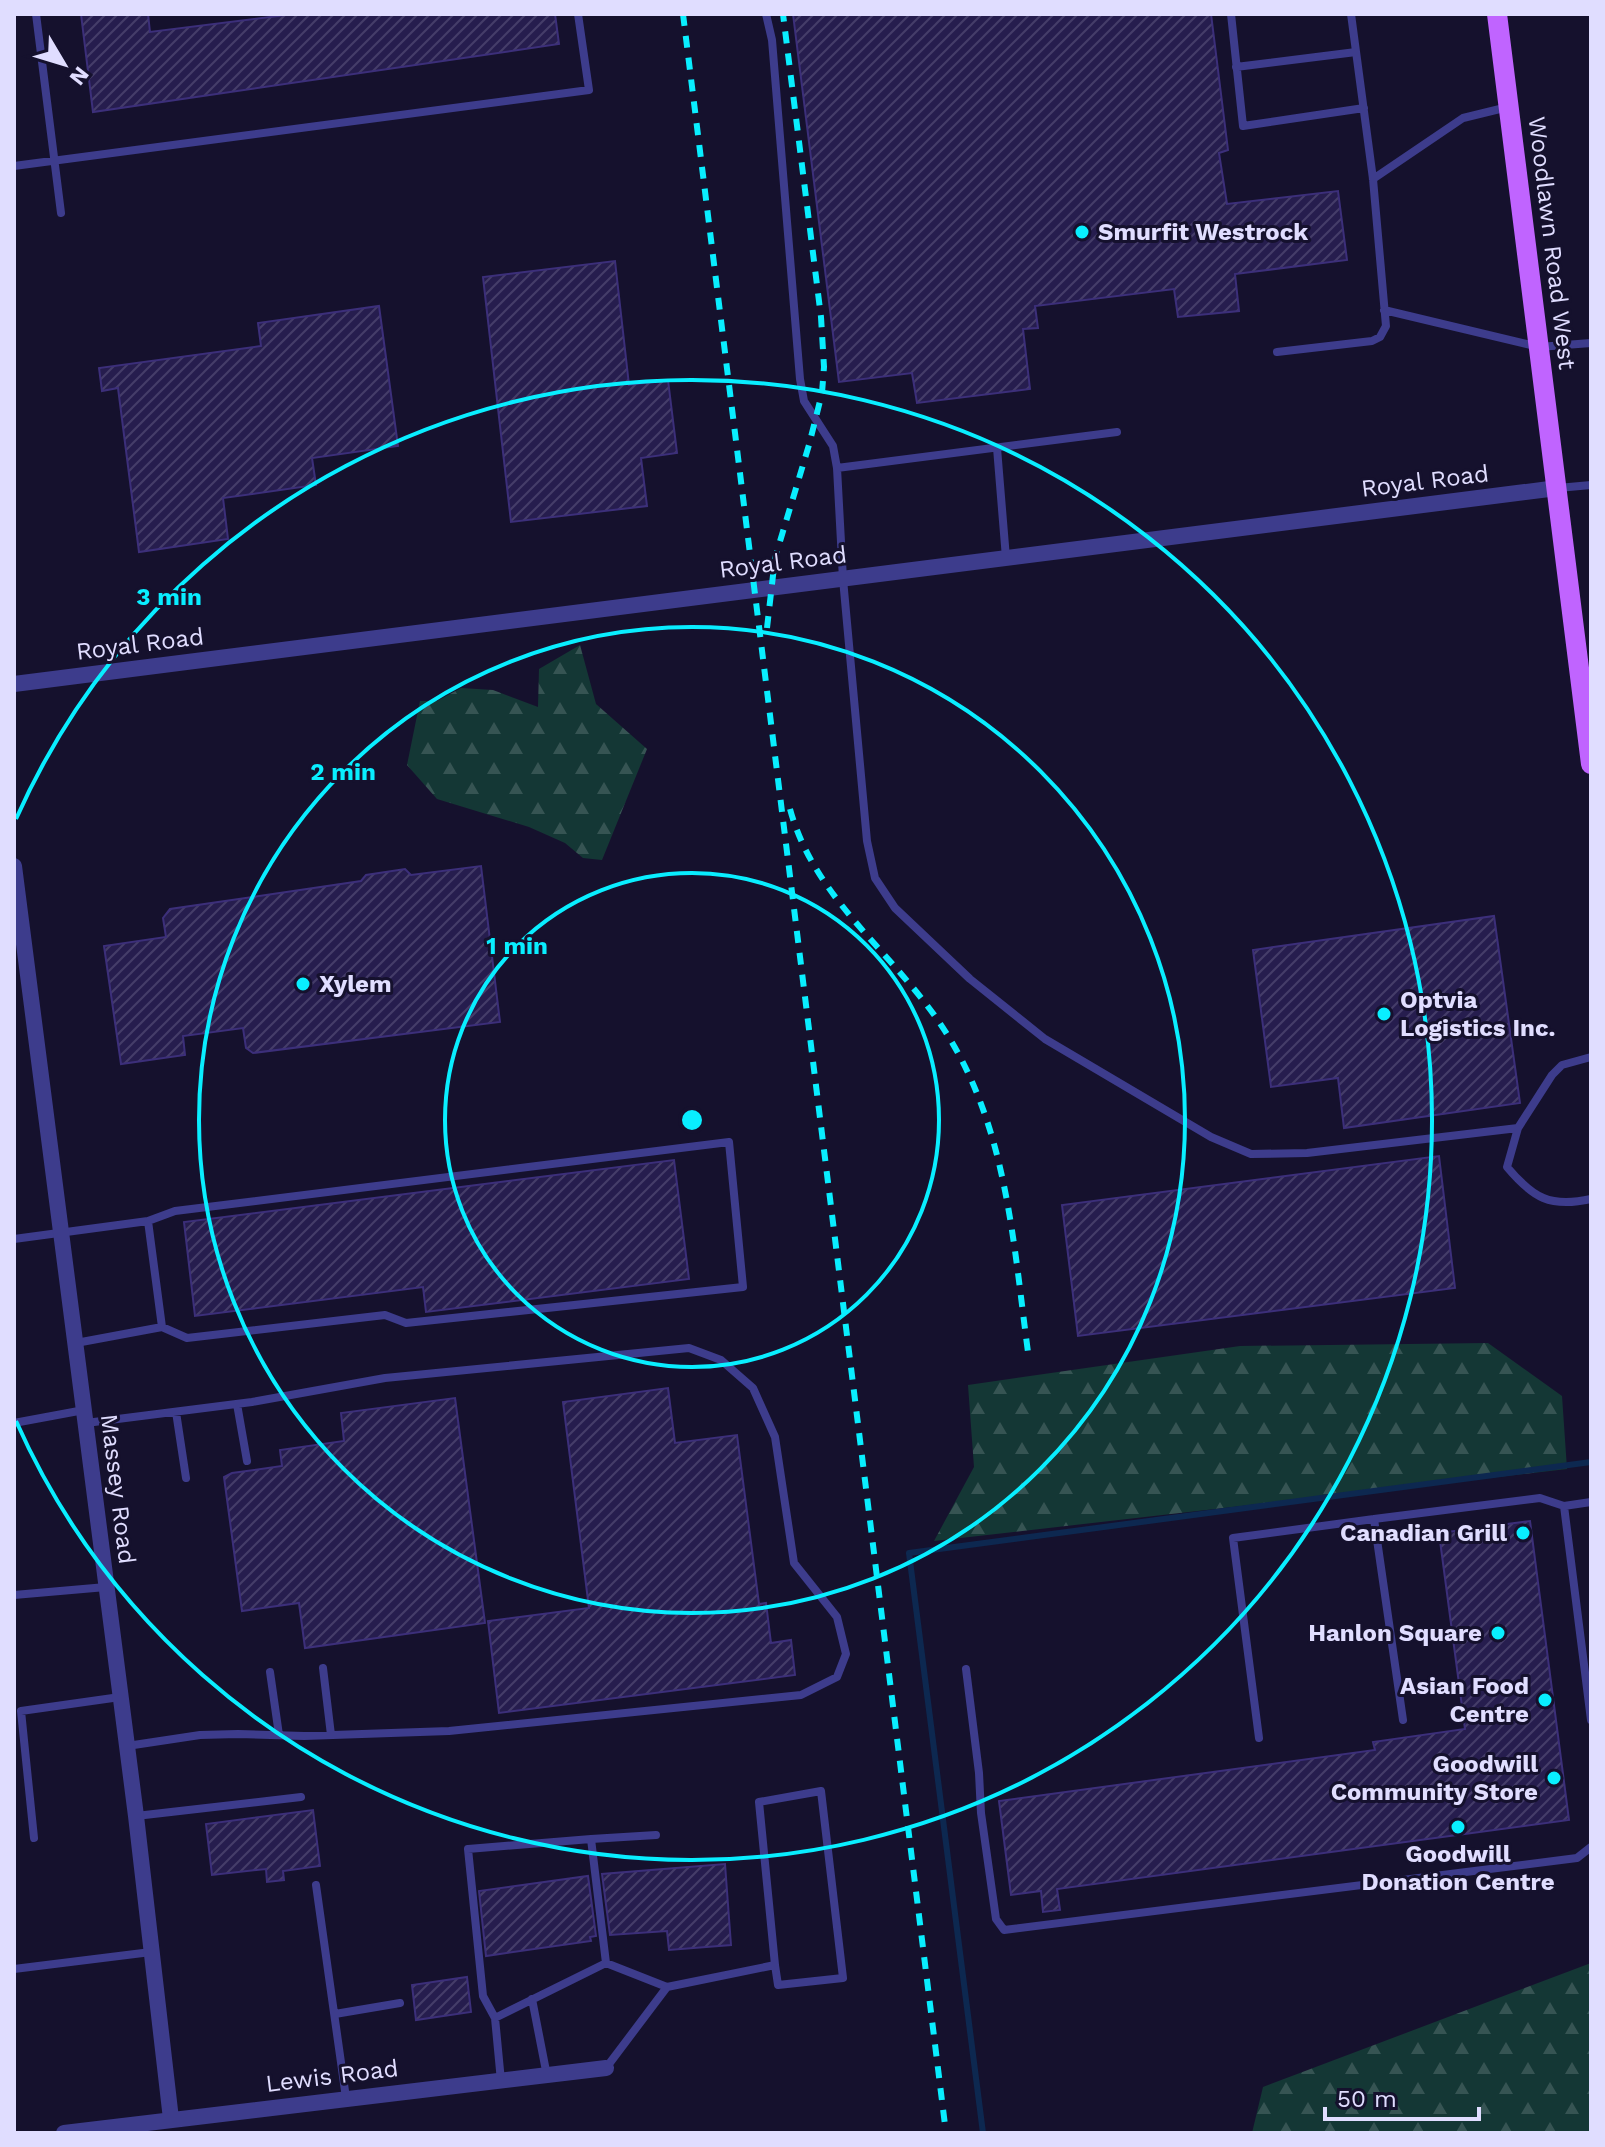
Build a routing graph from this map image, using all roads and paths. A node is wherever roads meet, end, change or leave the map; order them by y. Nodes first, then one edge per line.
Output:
1 (36, 14) edge
2 (578, 14) edge
3 (766, 14) edge
4 (1231, 14) edge
5 (1351, 14) edge
6 (1497, 14) edge
7 (1356, 52) junction
8 (1236, 67) junction
9 (1509, 107) junction
10 (1364, 108) junction
11 (53, 160) junction
12 (14, 166) edge
13 (1373, 179) junction
14 (61, 213) dead end
15 (1384, 310) junction
16 (1591, 343) edge
17 (1539, 347) junction
18 (1277, 352) dead end
19 (1117, 432) dead end
20 (997, 448) junction
21 (837, 468) junction
22 (1591, 485) edge
23 (1557, 488) junction
24 (1006, 558) junction
25 (843, 579) junction
26 (14, 684) edge
27 (1591, 764) edge
28 (14, 872) edge
29 (1591, 1057) edge
30 (1518, 1128) junction
31 (1591, 1199) edge
32 (148, 1221) junction
33 (61, 1231) junction
34 (14, 1239) edge
35 (162, 1327) junction
36 (76, 1343) junction
37 (237, 1404) junction
38 (176, 1412) junction
39 (85, 1417) junction
40 (14, 1423) edge
41 (247, 1461) dead end
42 (186, 1478) dead end
43 (1591, 1502) edge
44 (1564, 1506) junction
45 (1374, 1519) junction
46 (107, 1587) junction
47 (14, 1595) edge
48 (323, 1668) dead end
49 (966, 1669) dead end
50 (270, 1672) dead end
51 (121, 1697) junction
52 (1403, 1720) dead end
53 (1591, 1720) edge
54 (279, 1735) junction
55 (331, 1735) junction
56 (1259, 1738) dead end
57 (127, 1746) junction
58 (301, 1797) dead end
59 (136, 1816) junction
60 (656, 1835) dead end
61 (34, 1838) dead end
62 (591, 1839) junction
63 (1591, 1847) edge
64 (316, 1885) dead end
65 (152, 1951) junction
66 (606, 1963) junction
67 (775, 1965) junction
68 (14, 1969) edge
69 (667, 1987) junction
70 (532, 1999) junction
71 (400, 2003) dead end
72 (335, 2014) junction
73 (495, 2018) junction
74 (606, 2068) joint
75 (547, 2076) junction
76 (501, 2081) junction
77 (346, 2098) junction
78 (171, 2119) junction
79 (64, 2133) edge

1 - 11 lane
2 - 11 lane
3 - 21 lane
4 - 8 lane
5 - 7 lane
6 - 9 main road, Woodlawn Road West
7 - 8 lane
7 - 10 lane
8 - 10 lane
9 - 13 lane
9 - 17 main road, Woodlawn Road West
10 - 13 lane
11 - 12 lane
11 - 14 lane
13 - 15 lane
15 - 17 lane
15 - 18 lane
16 - 17 lane
17 - 23 main road, Woodlawn Road West
19 - 20 lane
20 - 21 lane
20 - 24 lane
21 - 25 lane
22 - 23 lane
23 - 24 street, Royal Road
23 - 27 main road, Woodlawn Road West
24 - 25 street, Royal Road
25 - 26 street, Royal Road
25 - 30 lane
28 - 33 street, Massey Road
29 - 30 lane
30 - 31 lane
32 - 33 lane
32 - 35 lane
32 - 35 lane
33 - 34 lane
33 - 36 street, Massey Road
35 - 36 lane
36 - 39 street, Massey Road
37 - 38 lane
37 - 41 lane
37 - 55 lane
38 - 39 lane
38 - 42 lane
39 - 40 lane
39 - 46 street, Massey Road
43 - 44 lane
44 - 45 lane
44 - 53 lane
45 - 52 lane
45 - 56 lane
46 - 47 lane
46 - 51 street, Massey Road
48 - 55 lane
49 - 63 lane
50 - 54 lane
51 - 57 street, Massey Road
51 - 61 lane
54 - 55 lane
54 - 57 lane
57 - 59 street, Massey Road
58 - 59 lane
59 - 65 street, Massey Road
60 - 62 lane
62 - 66 lane
62 - 73 lane
64 - 72 lane
65 - 68 lane
65 - 78 street, Massey Road
66 - 69 lane
66 - 70 lane
67 - 67 lane
67 - 69 lane
69 - 74 lane
70 - 73 lane
70 - 75 lane
71 - 72 lane
72 - 77 lane
73 - 76 lane
74 - 75 street, Lewis Road
75 - 76 street, Lewis Road
76 - 77 street, Lewis Road
77 - 78 street, Lewis Road
78 - 79 street, Lewis Road

